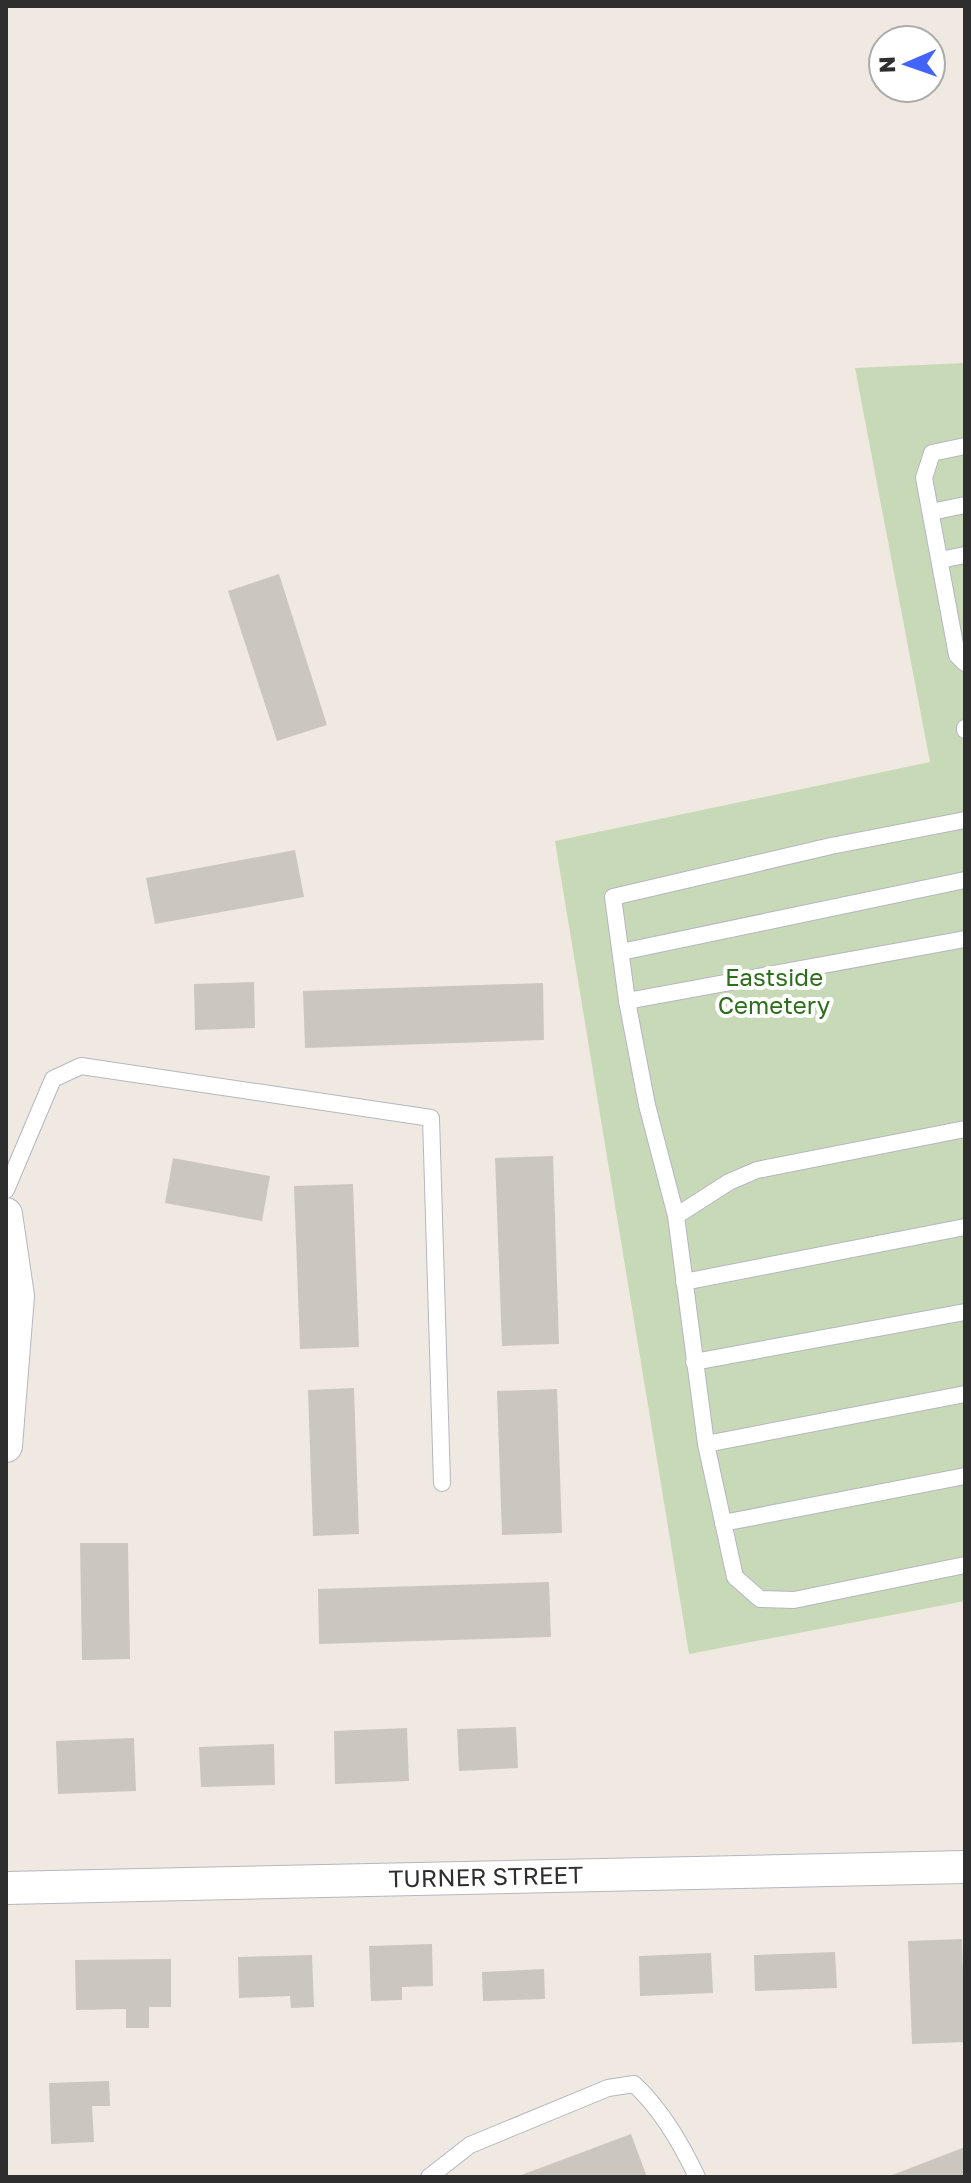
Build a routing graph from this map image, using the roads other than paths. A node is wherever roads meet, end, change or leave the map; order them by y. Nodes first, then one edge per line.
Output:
1 (965, 446) edge
2 (965, 505) edge
3 (931, 512) junction
4 (965, 555) edge
5 (940, 560) junction
6 (957, 614) edge
7 (965, 663) edge
8 (965, 820) edge
9 (965, 880) edge
10 (965, 939) edge
11 (621, 952) junction
12 (627, 1001) junction
13 (965, 1129) edge
14 (6, 1190) edge
15 (6, 1214) edge
16 (676, 1216) junction
17 (965, 1227) edge
18 (684, 1282) junction
19 (12, 1295) edge
20 (965, 1312) edge
21 (694, 1362) junction
22 (965, 1394) edge
23 (706, 1444) junction
24 (6, 1446) edge
25 (965, 1476) edge
26 (442, 1483) dead end
27 (723, 1523) junction
28 (965, 1565) edge
29 (965, 1867) edge
30 (6, 1888) edge
31 (429, 2177) edge
32 (697, 2177) edge

1 - 3 lane
2 - 3 lane
3 - 5 lane
4 - 5 lane
5 - 6 lane
6 - 7 lane
8 - 11 lane
9 - 11 lane
10 - 12 lane
11 - 12 lane
12 - 16 lane
13 - 16 lane
14 - 26 lane
15 - 19 street
16 - 18 lane
17 - 18 lane
18 - 21 lane
19 - 24 street
20 - 21 lane
21 - 23 lane
22 - 23 lane
23 - 27 lane
25 - 27 lane
27 - 28 lane
29 - 30 street, TURNER STREET
31 - 32 lane

